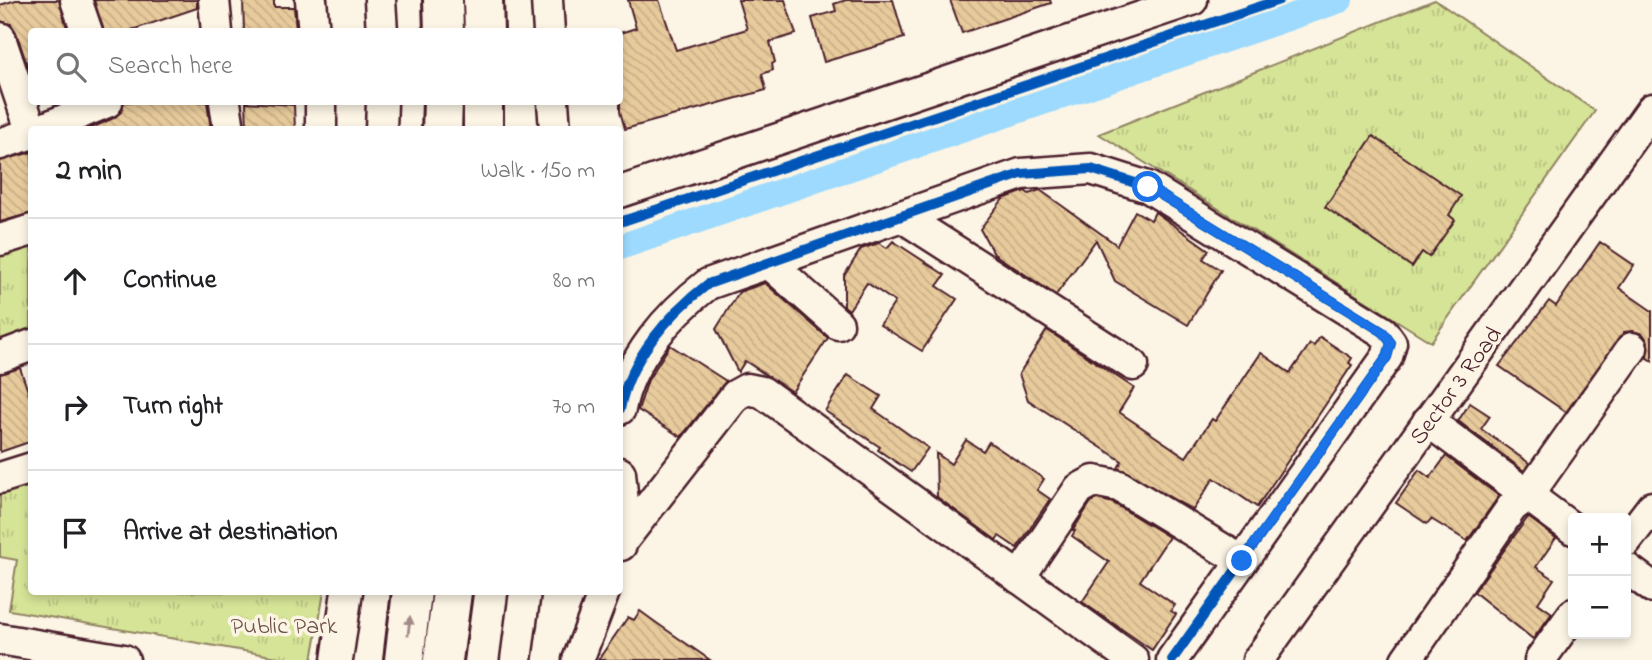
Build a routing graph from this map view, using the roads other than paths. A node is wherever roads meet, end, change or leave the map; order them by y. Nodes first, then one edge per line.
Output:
1 (76, 0) edge
2 (214, 0) edge
3 (310, 0) edge
4 (380, 0) edge
5 (443, 0) edge
6 (483, 0) edge
7 (547, 0) edge
8 (1192, 0) edge
9 (1145, 8) edge
10 (86, 28) edge
11 (217, 28) edge
12 (314, 28) edge
13 (382, 28) edge
14 (444, 28) edge
15 (484, 28) edge
16 (549, 28) edge
17 (0, 38) edge
18 (100, 105) edge
19 (225, 105) edge
20 (321, 105) edge
21 (382, 105) edge
22 (443, 105) edge
23 (483, 105) edge
24 (553, 105) edge
25 (1652, 109) edge
26 (30, 126) edge
27 (50, 126) edge
28 (228, 126) edge
29 (321, 126) edge
30 (381, 126) edge
31 (442, 126) edge
32 (483, 126) edge
33 (555, 126) edge
34 (28, 134) edge
35 (0, 145) edge
36 (623, 191) edge
37 (901, 216) junction
38 (28, 231) edge
39 (0, 240) edge
40 (769, 263) junction
41 (838, 324) dead end
42 (28, 346) edge
43 (1632, 348) dead end
44 (0, 357) edge
45 (1133, 365) dead end
46 (623, 394) edge
47 (1428, 421) junction
48 (28, 469) edge
49 (0, 478) edge
50 (1528, 495) junction
51 (1652, 507) edge
52 (1568, 525) edge
53 (1631, 534) edge
54 (623, 541) edge
55 (1242, 561) junction
56 (1631, 572) edge
57 (1019, 578) junction
58 (1652, 587) edge
59 (347, 595) edge
60 (412, 595) edge
61 (452, 595) edge
62 (525, 595) edge
63 (603, 595) edge
64 (1568, 621) edge
65 (0, 639) edge
66 (124, 660) edge
67 (337, 660) edge
68 (404, 660) edge
69 (443, 660) edge
70 (516, 660) edge
71 (578, 660) edge
72 (1133, 660) edge
73 (1172, 660) edge
74 (1258, 660) edge
75 (1406, 660) edge
76 (1540, 660) edge

1 - 10 street
2 - 11 street
3 - 12 street
4 - 13 street
5 - 14 main road
6 - 15 main road
7 - 16 street
8 - 9 street
9 - 36 street
17 - 26 street
18 - 27 street
19 - 28 street
20 - 29 street
21 - 30 street
22 - 31 main road
23 - 32 main road
24 - 33 street
25 - 47 street, Sector 3 Road
34 - 35 street
37 - 40 street
37 - 45 street
37 - 55 street
38 - 39 street
40 - 41 street
40 - 46 street
42 - 44 street
43 - 50 street
47 - 50 street
47 - 74 street, Sector 3 Road
48 - 49 street
50 - 52 street
50 - 75 street
51 - 53 street
54 - 57 street
55 - 57 street
55 - 73 street
56 - 58 street
57 - 72 street
59 - 67 street
68 -> 60 main road
61 - 69 main road
62 - 70 street
63 - 71 street
64 - 76 street
65 - 66 street

